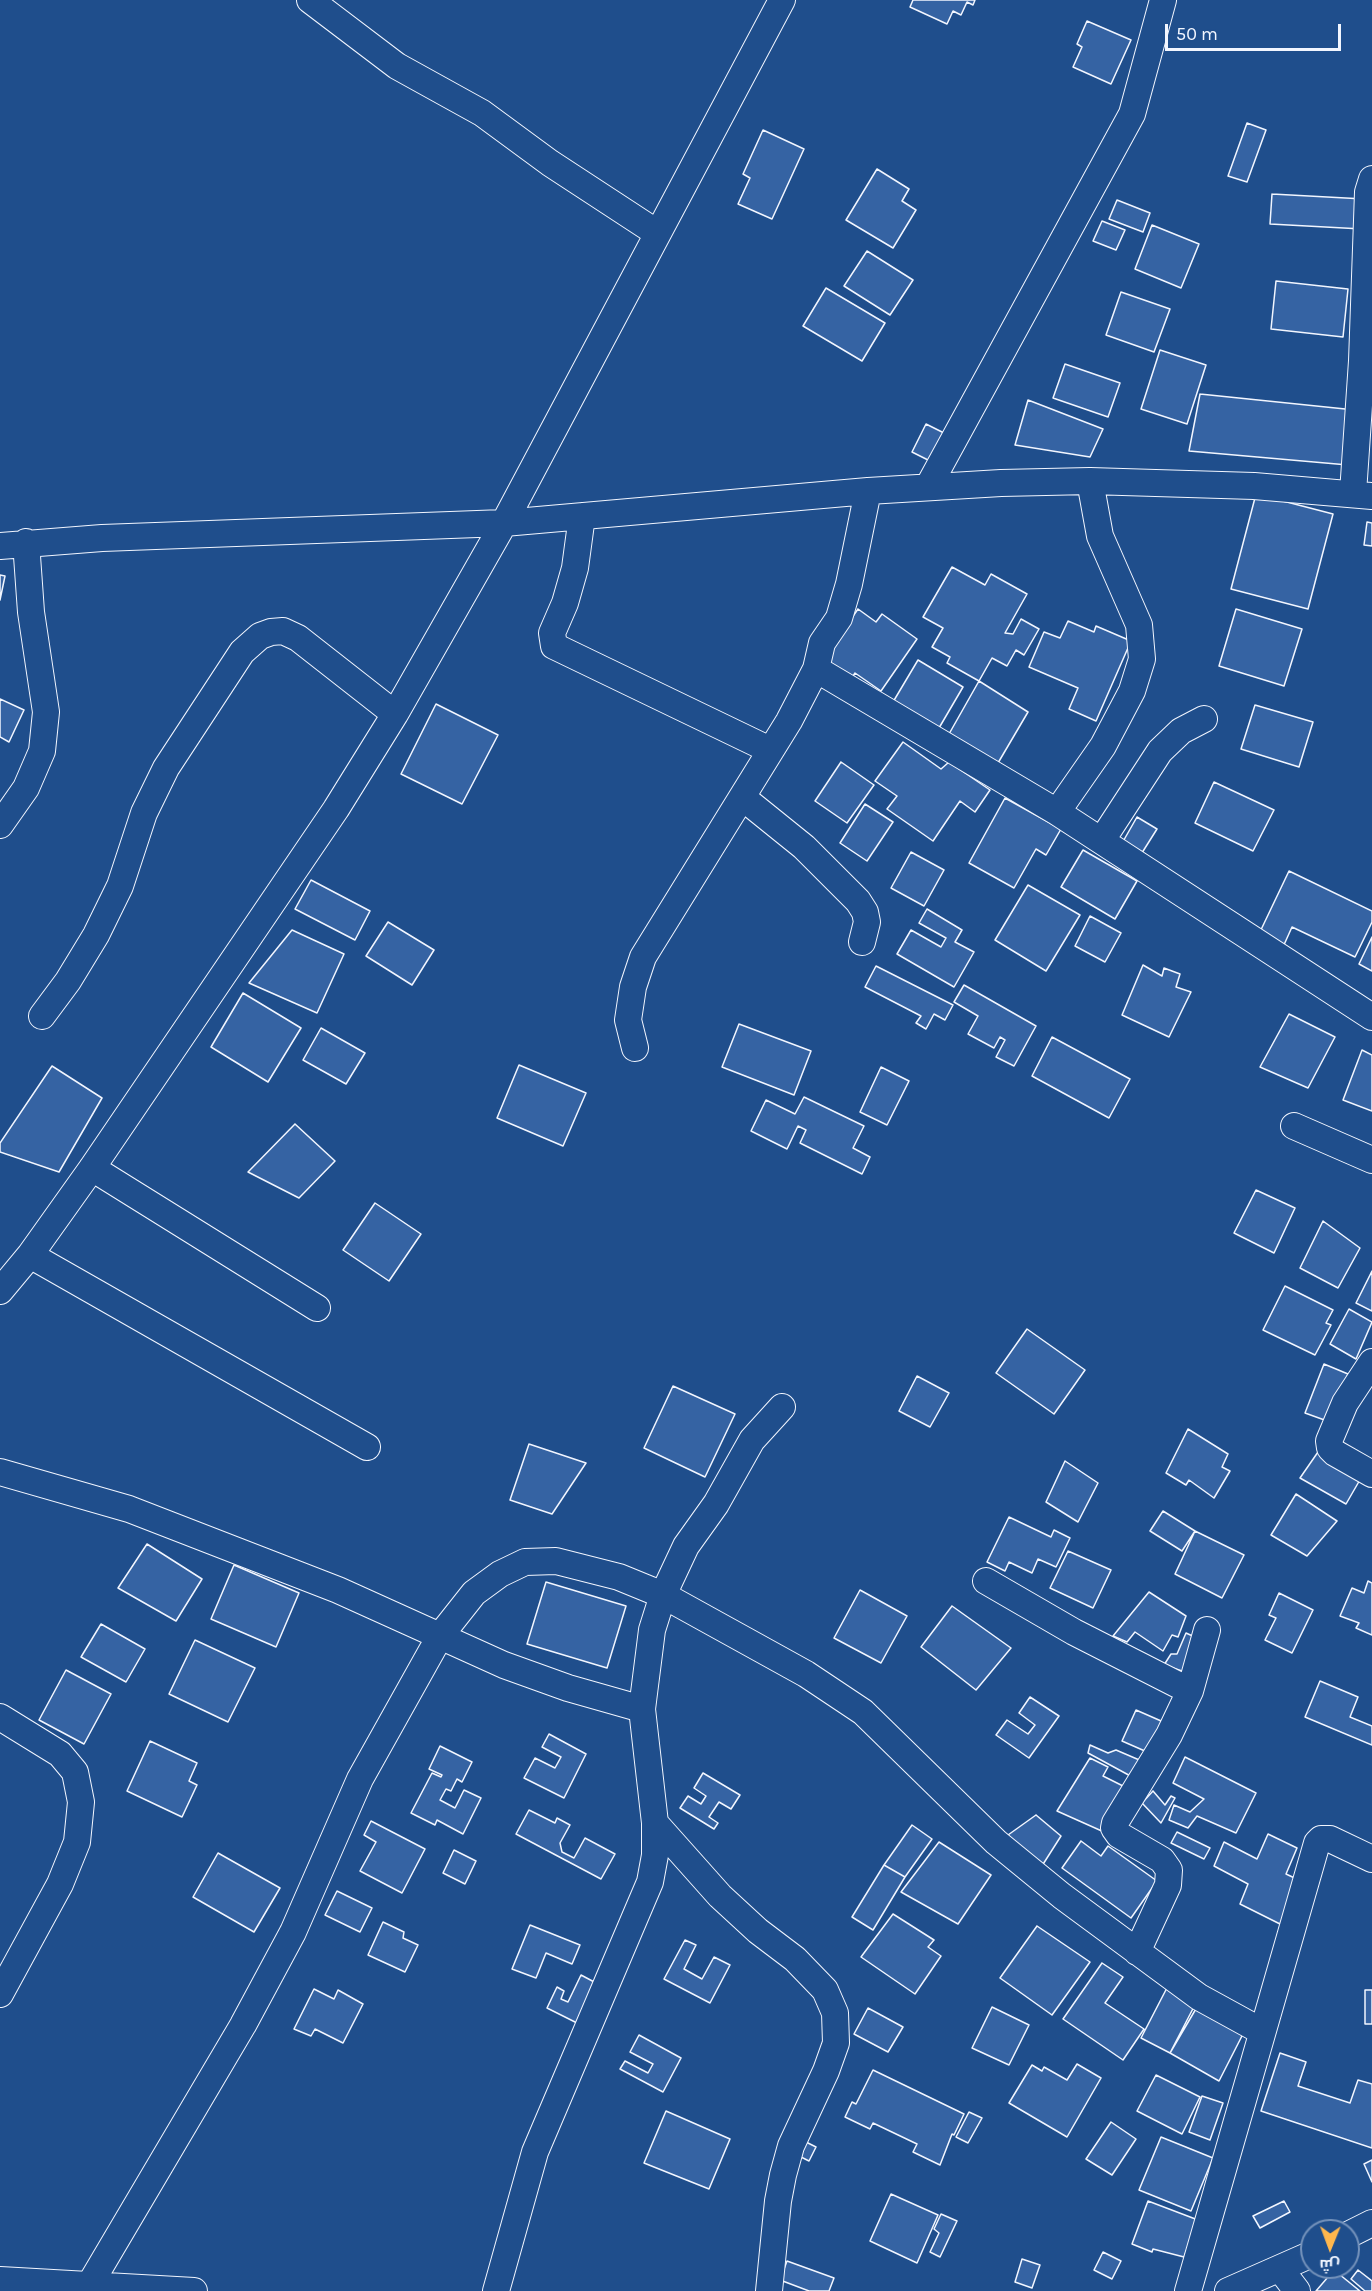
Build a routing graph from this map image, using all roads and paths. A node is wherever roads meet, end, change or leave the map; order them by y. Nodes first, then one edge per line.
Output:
1 (310, 0) edge
2 (782, 0) edge
3 (1163, 0) edge
4 (1372, 179) edge
5 (657, 233) junction
6 (1367, 359) edge
7 (1090, 482) junction
8 (928, 487) junction
9 (868, 491) junction
10 (1362, 495) edge
11 (582, 516) junction
12 (504, 523) junction
13 (26, 542) junction
14 (0, 546) edge
15 (816, 669) junction
16 (395, 714) junction
17 (1204, 718) dead end
18 (770, 750) junction
19 (742, 797) junction
20 (1057, 812) junction
21 (0, 825) edge
22 (1102, 840) junction
23 (862, 942) dead end
24 (42, 1016) dead end
25 (1372, 1017) edge
26 (635, 1048) dead end
27 (1294, 1126) dead end
28 (1372, 1160) edge
29 (92, 1168) junction
30 (30, 1255) junction
31 (0, 1291) edge
32 (317, 1308) dead end
33 (1372, 1362) edge
34 (782, 1407) dead end
35 (368, 1447) dead end
36 (0, 1472) edge
37 (1372, 1474) edge
38 (986, 1581) dead end
39 (663, 1595) junction
40 (1208, 1630) dead end
41 (440, 1636) junction
42 (1190, 1691) junction
43 (642, 1709) junction
44 (0, 1716) edge
45 (655, 1823) junction
46 (1372, 1859) edge
47 (1137, 1952) junction
48 (0, 1994) edge
49 (1261, 2031) junction
50 (1300, 2260) edge
51 (1281, 2270) junction
52 (0, 2280) edge
53 (90, 2284) junction
54 (195, 2291) edge
55 (496, 2291) edge
56 (769, 2291) edge
57 (1188, 2291) edge
58 (1228, 2291) edge
59 (1297, 2291) edge

1 - 5 street
2 - 5 street
3 - 8 street
4 - 6 street
5 - 12 street
6 - 10 street
7 - 8 street
7 - 10 street
7 - 20 street
8 - 9 street
9 - 11 street
9 - 15 street
11 - 12 street
11 - 18 street
12 - 13 street
12 - 16 street
13 - 14 street
13 - 21 street
15 - 18 street
15 - 20 street
16 - 24 street
16 - 29 street
17 - 22 street
18 - 19 street
19 - 23 street
19 - 26 street
20 - 22 street
22 - 25 street
27 - 28 street
29 - 30 street
29 - 32 street
30 - 31 street
30 - 35 street
33 - 37 street
34 - 39 street
36 - 41 street
38 - 42 street
39 - 41 street
39 - 43 street
39 - 47 street
40 - 42 street
41 - 43 street
41 - 53 street
42 - 47 street
43 - 45 street
44 - 48 street
45 - 55 street
45 - 56 street
46 - 49 street
47 - 49 street
49 - 57 street
50 - 51 street
51 - 58 street
51 - 59 street
52 - 53 street
53 - 54 street

